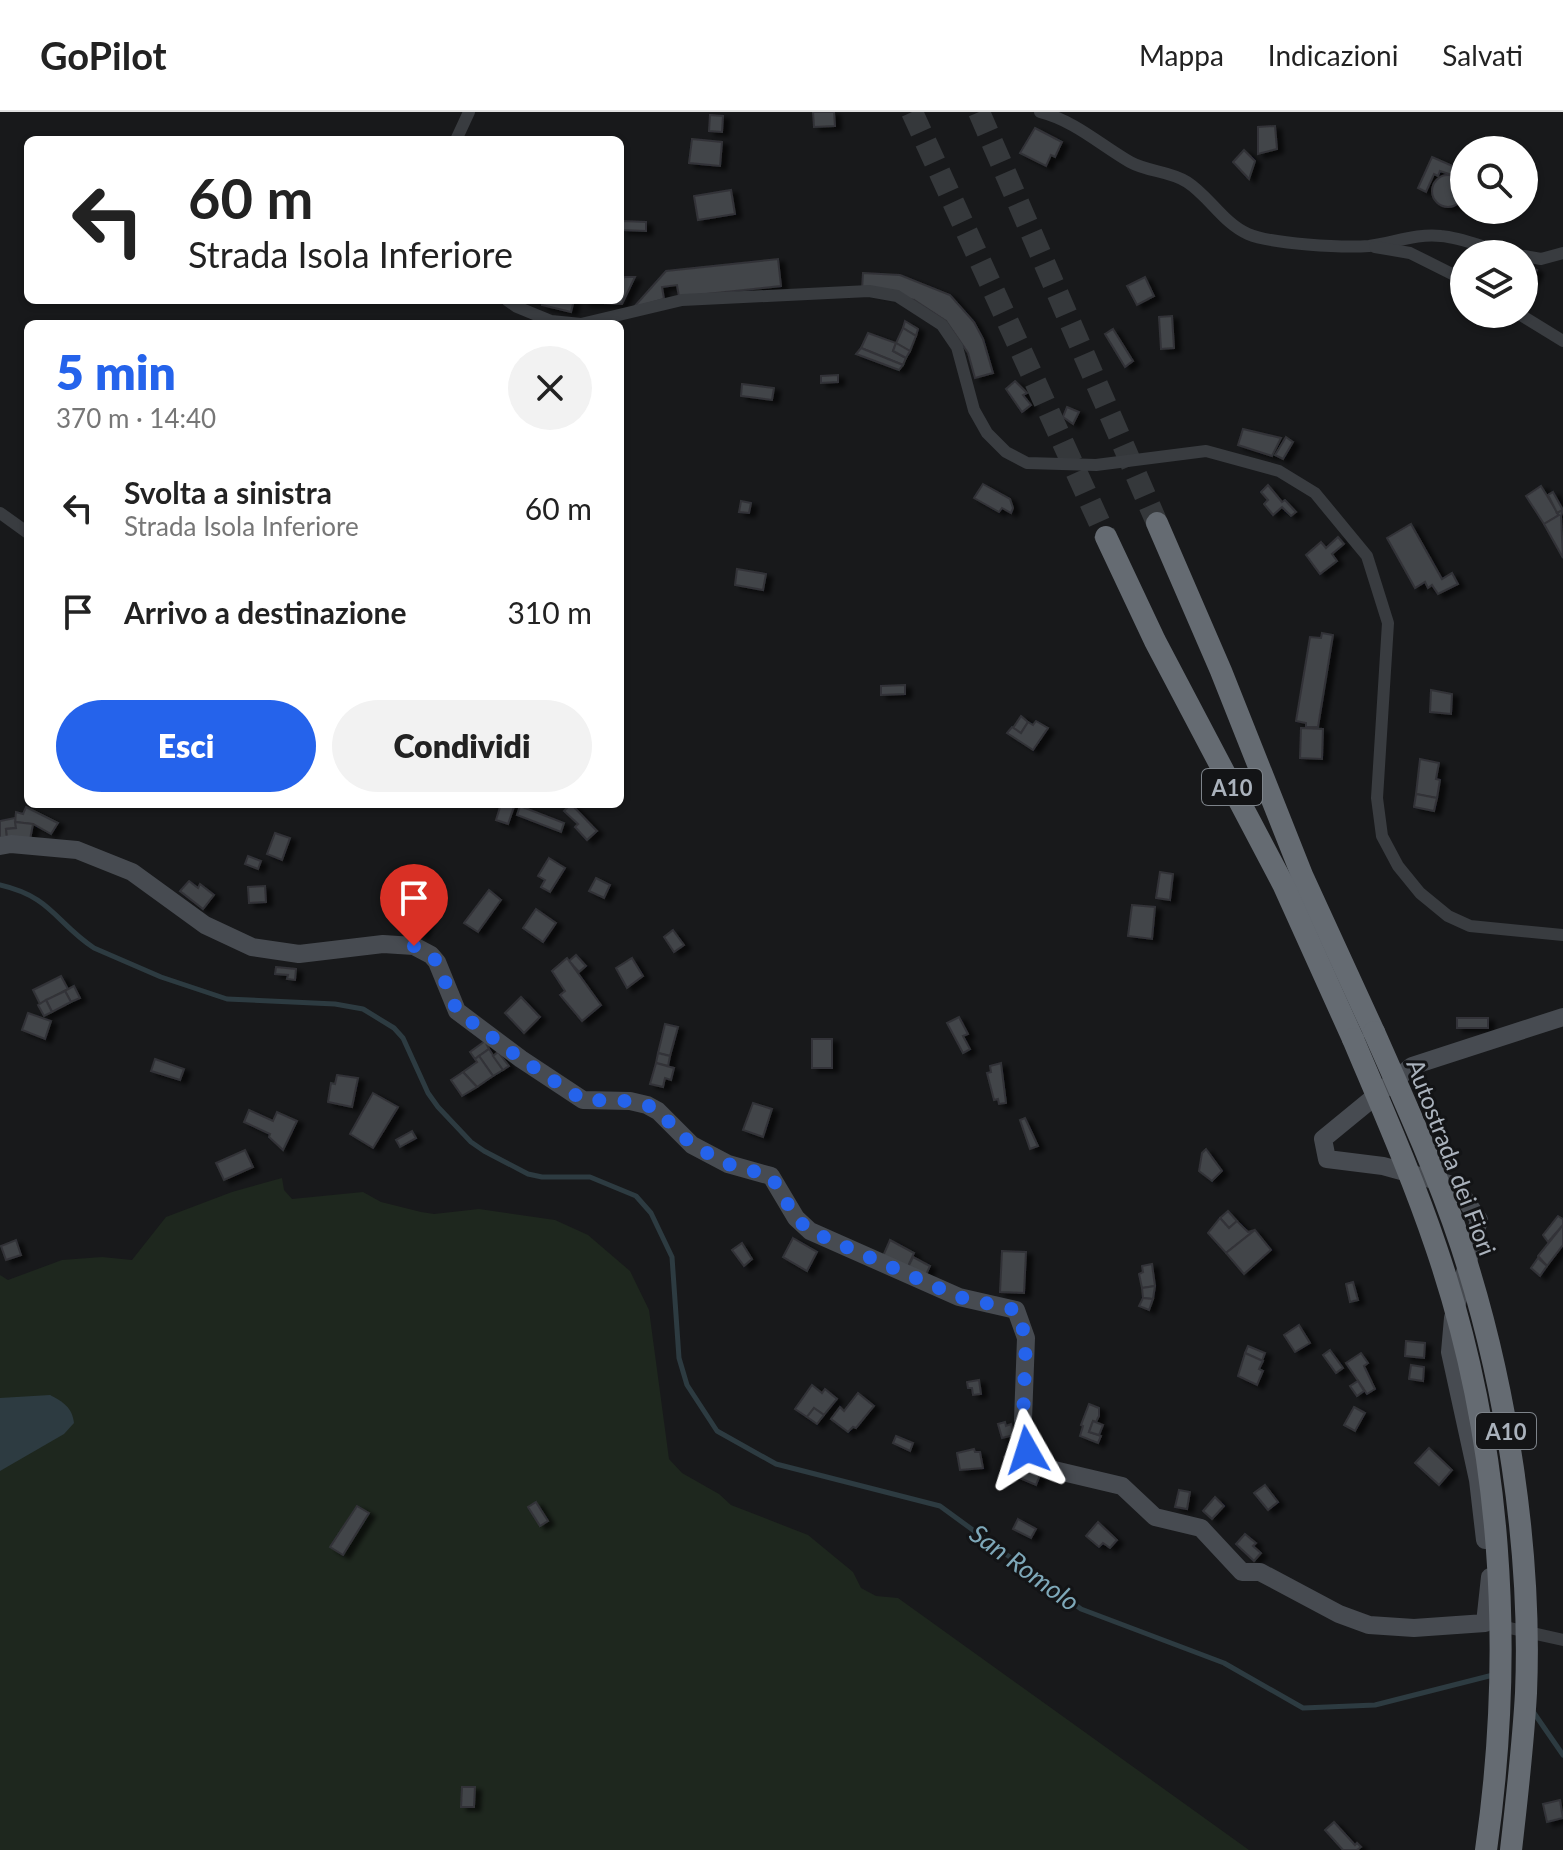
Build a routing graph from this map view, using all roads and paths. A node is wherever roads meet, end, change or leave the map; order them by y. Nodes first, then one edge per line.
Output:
1 (469, 112) edge
2 (1040, 112) edge
3 (458, 136) edge
4 (1459, 240) edge
5 (1368, 246) junction
6 (1563, 253) edge
7 (1538, 258) edge
8 (1450, 273) edge
9 (513, 304) edge
10 (549, 320) edge
11 (598, 320) edge
12 (1538, 326) edge
13 (1563, 341) edge
14 (0, 513) edge
15 (1157, 523) tunnel mouth
16 (24, 530) edge
17 (1106, 537) tunnel mouth
18 (0, 846) edge
19 (1563, 935) edge
20 (1563, 1017) edge
21 (1364, 1036) junction
22 (1485, 1623) junction
23 (1563, 1640) edge
24 (1486, 1850) edge
25 (1511, 1850) edge

1 - 3 street
2 - 5 street
4 - 5 street
5 - 8 street
6 - 7 street
9 - 10 street
11 - 19 street
12 - 13 street
14 - 16 street
15 - 21 highway, Autostrada dei Fiori / A10
17 - 21 highway, Autostrada dei Fiori / A10
18 - 22 street
20 - 22 street
21 - 24 highway, Autostrada dei Fiori / A10, bridge
21 - 25 highway, Autostrada dei Fiori / A10, bridge
22 - 23 street

